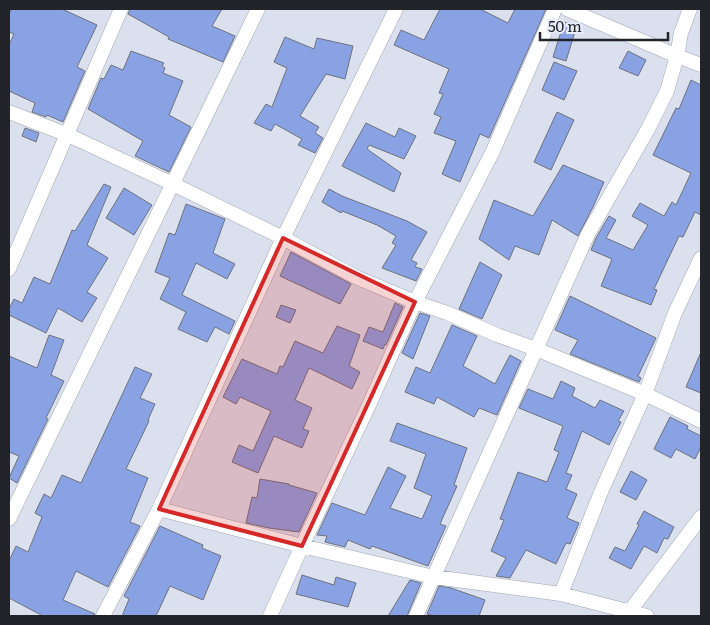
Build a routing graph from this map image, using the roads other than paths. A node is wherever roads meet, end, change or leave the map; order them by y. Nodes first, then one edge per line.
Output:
1 (121, 9) edge
2 (258, 9) edge
3 (396, 9) edge
4 (555, 9) edge
5 (567, 9) edge
6 (690, 9) edge
7 (677, 56) junction
8 (701, 65) edge
9 (9, 112) edge
10 (68, 135) junction
11 (172, 184) junction
12 (283, 238) junction
13 (701, 258) edge
14 (9, 269) edge
15 (415, 302) junction
16 (536, 349) junction
17 (645, 394) junction
18 (701, 420) edge
19 (159, 509) junction
20 (701, 517) edge
21 (9, 519) edge
22 (302, 546) junction
23 (434, 577) junction
24 (561, 594) junction
25 (628, 614) edge
26 (103, 616) edge
27 (270, 616) edge
28 (416, 616) edge
29 (647, 616) edge

1 - 10 street
2 - 11 street
3 - 12 street
4 - 15 street
5 - 7 street
6 - 7 street
7 - 8 street
7 - 16 street
9 - 10 street
10 - 11 street
10 - 14 street
11 - 12 street
11 - 21 street
12 - 15 street
12 - 19 street
13 - 17 street
15 - 16 street
15 - 22 street
16 - 17 street
16 - 23 street
17 - 18 street
17 - 24 street
19 - 22 street
19 - 26 street
20 - 25 street
22 - 23 street
22 - 27 street
23 - 24 street
23 - 28 street
24 - 25 street
25 - 29 street

